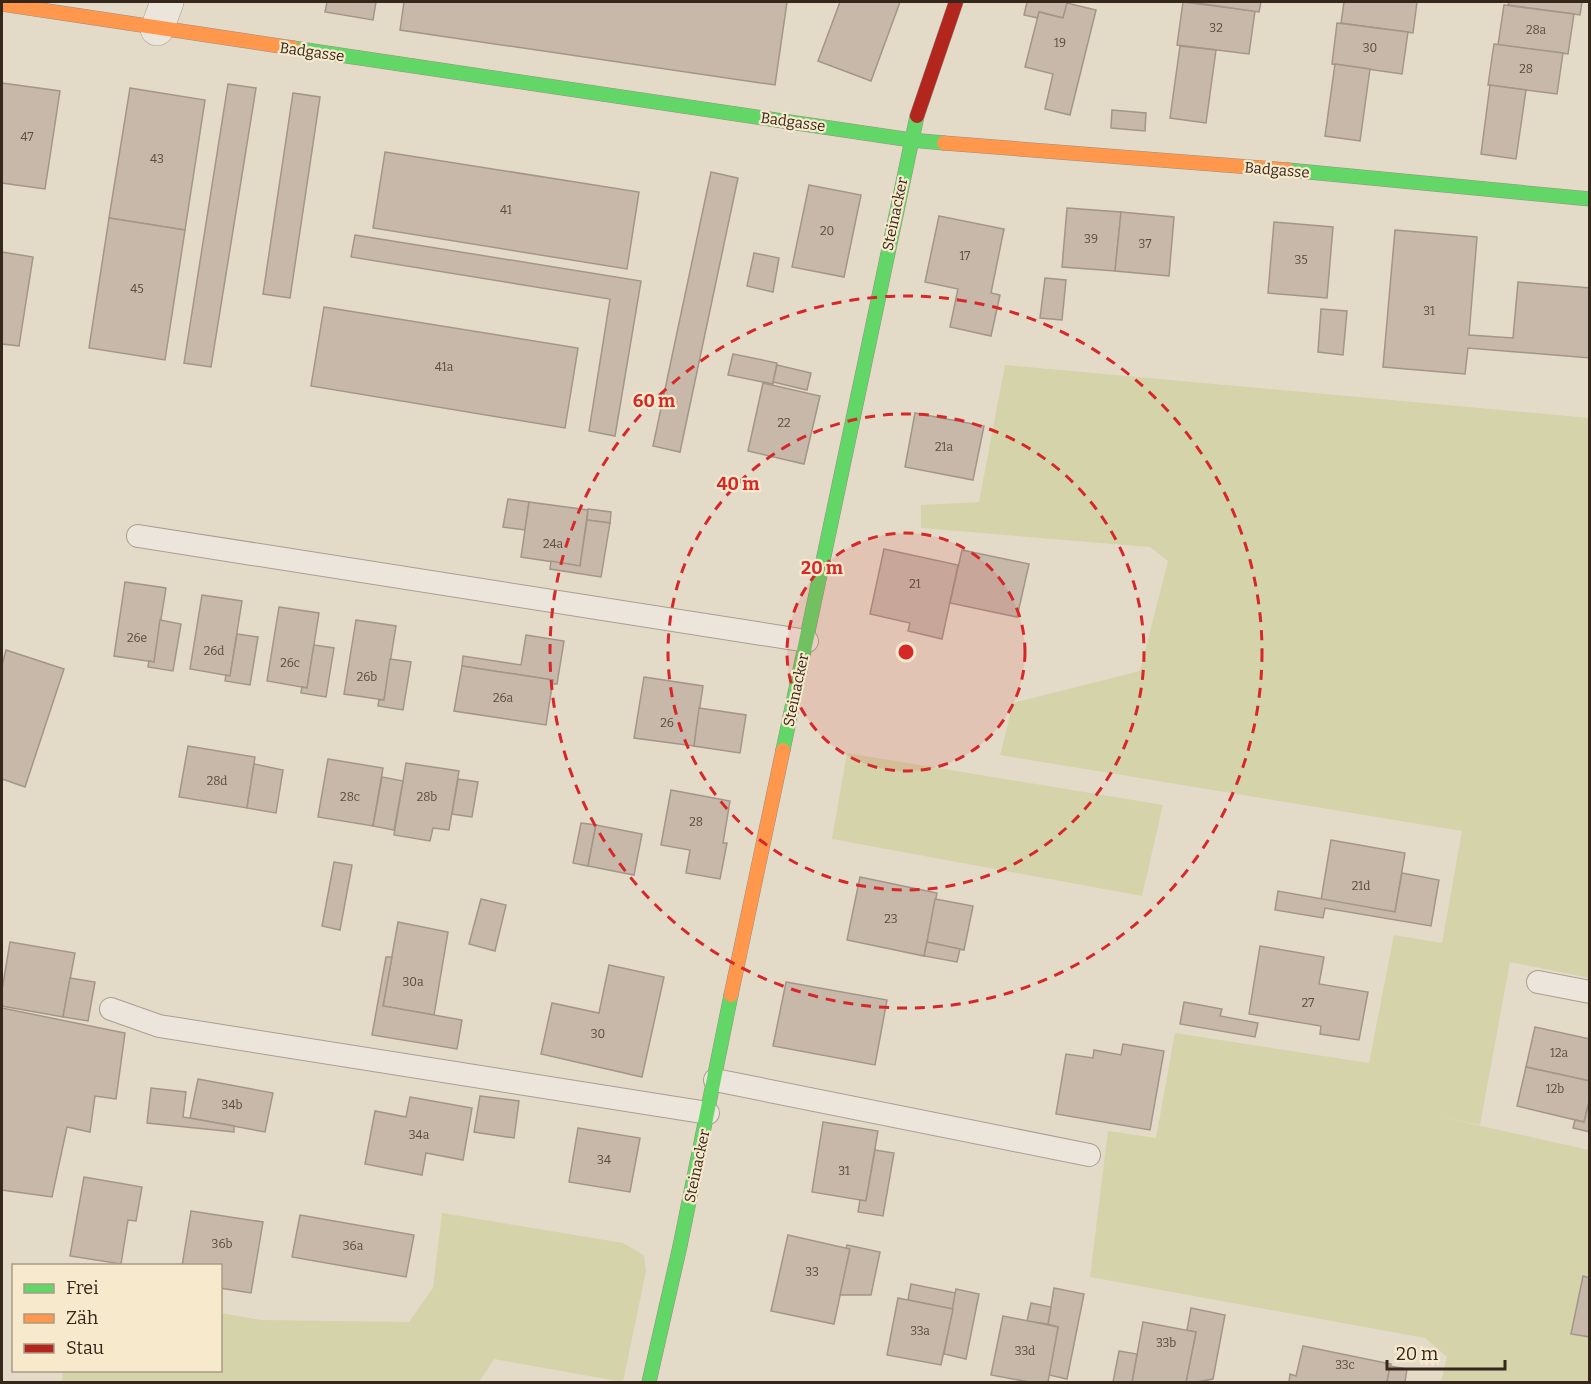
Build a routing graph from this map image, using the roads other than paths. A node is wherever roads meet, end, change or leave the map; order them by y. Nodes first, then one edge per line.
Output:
1 (956, 2) edge
2 (2, 4) edge
3 (162, 15) edge
4 (911, 140) junction
5 (1590, 199) edge
6 (138, 536) dead end
7 (807, 641) junction
8 (1538, 982) dead end
9 (1590, 992) edge
10 (111, 1009) dead end
11 (715, 1080) junction
12 (708, 1113) junction
13 (1089, 1155) dead end
14 (649, 1383) edge

1 - 4 street, Steinacker
2 - 3 street, Badgasse
3 - 4 street, Badgasse
4 - 5 street, Badgasse
4 - 7 street, Steinacker
6 - 7 lane
7 - 11 street, Steinacker
8 - 9 lane
10 - 12 lane
11 - 12 street, Steinacker
11 - 13 lane
12 - 14 street, Steinacker

